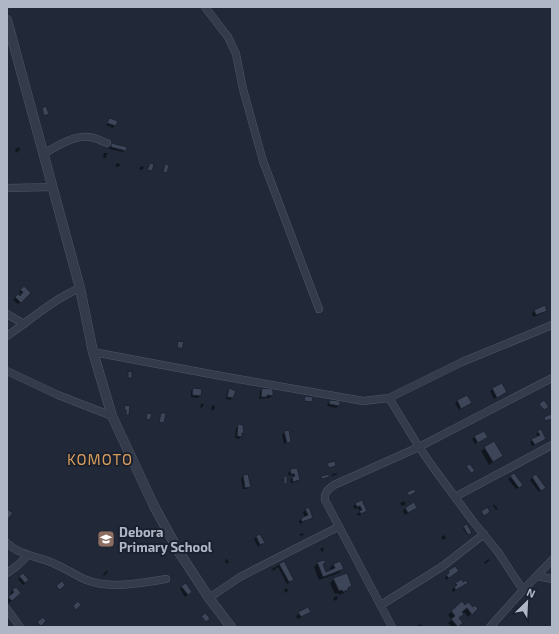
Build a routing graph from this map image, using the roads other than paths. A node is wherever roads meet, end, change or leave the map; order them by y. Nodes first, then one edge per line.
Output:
1 (205, 7) edge
2 (7, 20) edge
3 (107, 143) dead end
4 (44, 154) junction
5 (53, 187) junction
6 (7, 188) edge
7 (80, 288) junction
8 (319, 309) dead end
9 (7, 314) edge
10 (24, 324) junction
11 (552, 325) edge
12 (7, 336) edge
13 (93, 352) junction
14 (7, 371) edge
15 (552, 378) edge
16 (390, 398) junction
17 (112, 416) junction
18 (552, 445) edge
19 (419, 447) junction
20 (455, 497) junction
21 (338, 527) junction
22 (484, 534) junction
23 (7, 543) edge
24 (28, 555) junction
25 (552, 560) edge
26 (7, 573) edge
27 (537, 576) junction
28 (166, 579) dead end
29 (552, 579) edge
30 (523, 590) junction
31 (209, 598) junction
32 (380, 605) junction
33 (7, 609) edge
34 (20, 627) edge
35 (231, 627) edge
36 (391, 627) edge
37 (490, 627) edge

1 - 8 street
2 - 4 street
3 - 4 street
4 - 5 street
5 - 6 street
5 - 7 street
7 - 10 street
7 - 13 street
9 - 10 street
10 - 12 street
11 - 16 street
13 - 16 street
13 - 17 street
14 - 17 street
15 - 19 street
16 - 19 street
17 - 31 street
18 - 20 street
19 - 20 street
19 - 21 street
20 - 22 street
21 - 31 street
21 - 32 street
22 - 30 street
22 - 32 street
23 - 24 street
24 - 26 street
24 - 28 street
25 - 27 street
27 - 29 street
27 - 30 street
30 - 37 street
31 - 35 street
32 - 36 street
33 - 34 street

